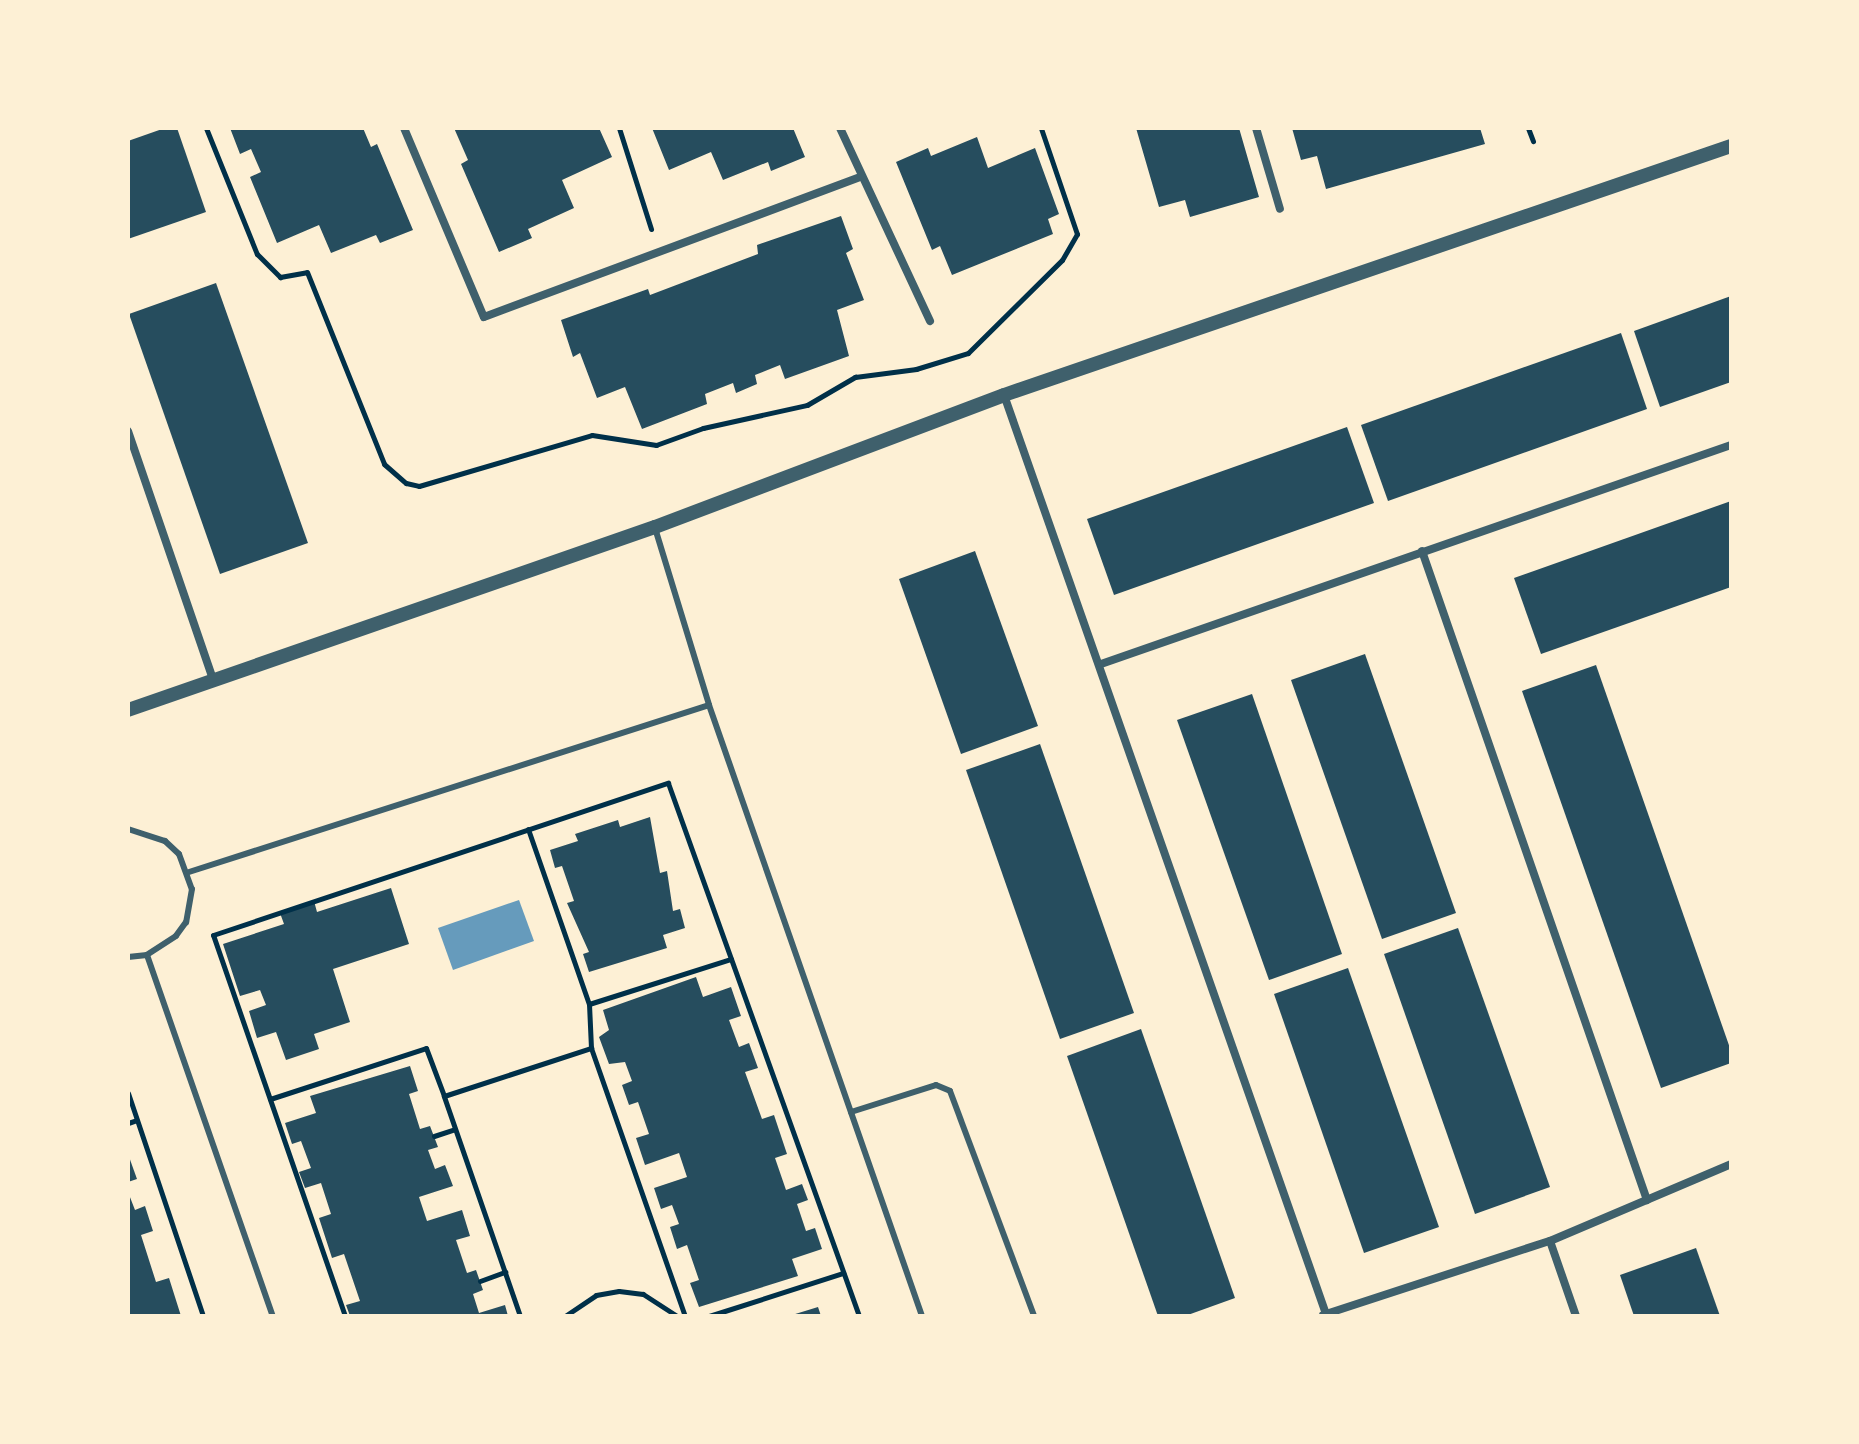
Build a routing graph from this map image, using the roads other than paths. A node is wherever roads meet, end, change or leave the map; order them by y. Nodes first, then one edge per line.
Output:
1 (404, 128) edge
2 (840, 128) edge
3 (1256, 128) edge
4 (1731, 146) edge
5 (861, 177) junction
6 (1280, 209) dead end
7 (930, 321) dead end
8 (1004, 395) junction
9 (128, 431) edge
10 (1731, 445) edge
11 (133, 454) edge
12 (655, 527) junction
13 (1422, 551) junction
14 (1101, 664) junction
15 (213, 679) junction
16 (709, 705) junction
17 (128, 710) edge
18 (128, 829) edge
19 (189, 872) junction
20 (147, 955) junction
21 (128, 957) edge
22 (851, 1112) junction
23 (1731, 1164) edge
24 (1647, 1200) junction
25 (1550, 1241) junction
26 (1323, 1315) edge
27 (273, 1316) edge
28 (922, 1316) edge
29 (1034, 1316) edge
30 (1576, 1316) edge

1 - 5 street
2 - 5 street
3 - 6 street
4 - 8 street
5 - 7 street
8 - 12 street
8 - 14 street
9 - 11 street
10 - 13 street
11 - 15 street
12 - 15 street
12 - 16 lane
13 - 14 street
13 - 24 street
14 - 26 street
15 - 17 street
16 - 19 lane
16 - 22 lane
18 - 19 lane
19 - 20 lane
20 - 21 lane
20 - 27 lane
22 - 28 lane
22 - 29 lane
23 - 24 street
24 - 25 street
25 - 26 street
25 - 30 street

